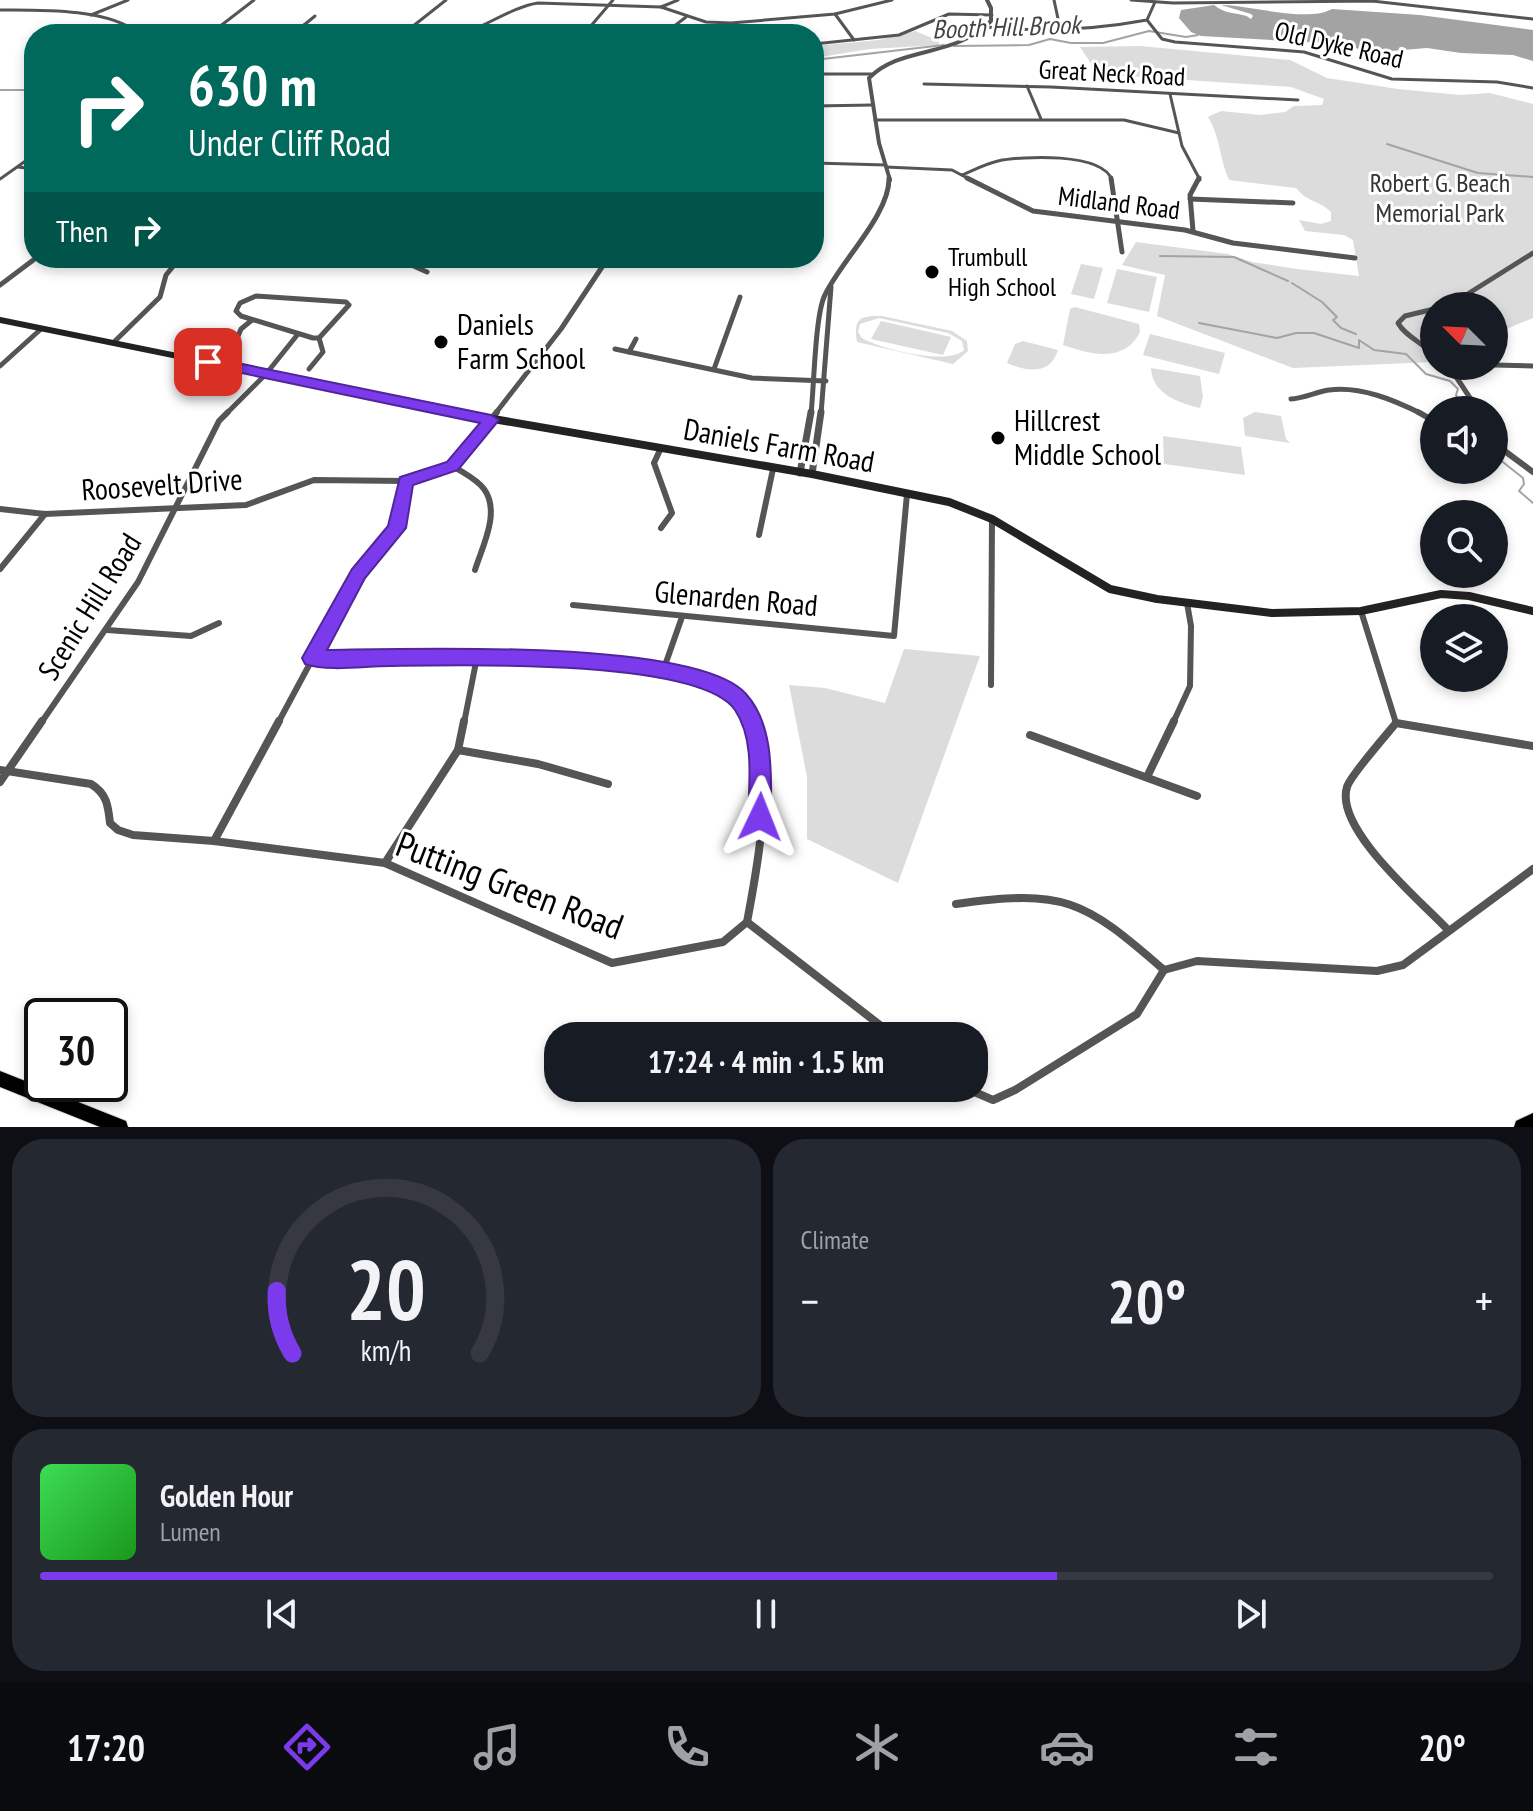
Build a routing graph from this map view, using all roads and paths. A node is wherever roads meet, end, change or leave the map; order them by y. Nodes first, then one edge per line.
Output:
1 (128, 0) edge
2 (254, 0) edge
3 (446, 0) edge
4 (678, 0) edge
5 (892, 0) edge
6 (987, 0) edge
7 (1054, 0) edge
8 (1131, 0) edge
9 (539, 2) edge
10 (612, 2) edge
11 (1155, 2) junction
12 (661, 7) junction
13 (0, 10) edge
14 (835, 14) junction
15 (992, 15) junction
16 (88, 16) junction
17 (315, 16) dead end
18 (686, 17) junction
19 (1533, 19) edge
20 (1147, 20) junction
21 (128, 24) edge
22 (223, 24) edge
23 (305, 24) edge
24 (416, 24) edge
25 (489, 24) edge
26 (593, 24) edge
27 (677, 24) edge
28 (986, 27) junction
29 (1060, 28) junction
30 (854, 40) junction
31 (824, 43) edge
32 (824, 74) edge
33 (872, 74) junction
34 (924, 84) dead end
35 (1027, 86) junction
36 (1533, 88) edge
37 (1170, 94) junction
38 (1298, 100) dead end
39 (873, 105) junction
40 (824, 106) edge
41 (1041, 119) junction
42 (875, 120) junction
43 (1179, 133) junction
44 (24, 162) edge
45 (824, 163) edge
46 (886, 166) junction
47 (18, 167) junction
48 (24, 168) edge
49 (962, 175) junction
50 (0, 179) edge
51 (1190, 199) junction
52 (1293, 203) dead end
53 (1117, 222) junction
54 (1193, 231) junction
55 (1122, 252) dead end
56 (1533, 253) edge
57 (1355, 258) dead end
58 (24, 267) edge
59 (172, 268) edge
60 (418, 268) edge
61 (601, 268) edge
62 (427, 272) dead end
63 (0, 285) edge
64 (831, 287) junction
65 (1474, 292) edge
66 (740, 297) dead end
67 (1420, 312) edge
68 (820, 315) junction
69 (829, 315) junction
70 (0, 320) edge
71 (252, 320) junction
72 (41, 329) junction
73 (298, 334) junction
74 (319, 338) junction
75 (636, 339) dead end
76 (1420, 341) edge
77 (114, 342) junction
78 (615, 349) dead end
79 (629, 352) junction
80 (231, 353) dead end
81 (1508, 365) edge
82 (0, 366) edge
83 (1533, 366) edge
84 (309, 369) dead end
85 (714, 369) junction
86 (266, 374) junction
87 (815, 381) junction
88 (826, 381) junction
89 (1291, 399) dead end
90 (1420, 413) edge
91 (491, 420) junction
92 (660, 450) junction
93 (1508, 453) edge
94 (453, 466) junction
95 (773, 469) junction
96 (1533, 472) edge
97 (800, 473) junction
98 (812, 474) junction
99 (406, 481) junction
100 (907, 494) junction
101 (174, 507) junction
102 (0, 509) edge
103 (45, 514) junction
104 (992, 519) junction
105 (661, 528) dead end
106 (759, 535) dead end
107 (0, 569) edge
108 (475, 570) dead end
109 (1187, 603) junction
110 (573, 605) dead end
111 (1361, 611) junction
112 (1533, 611) edge
113 (682, 617) junction
114 (219, 623) dead end
115 (107, 630) junction
116 (477, 657) junction
117 (312, 658) junction
118 (663, 671) junction
119 (991, 685) dead end
120 (1396, 723) junction
121 (1030, 735) dead end
122 (1533, 746) edge
123 (458, 750) junction
124 (4, 771) edge
125 (1147, 777) junction
126 (0, 782) edge
127 (608, 784) dead end
128 (1197, 796) dead end
129 (214, 841) junction
130 (385, 863) junction
131 (1533, 869) edge
132 (956, 904) dead end
133 (747, 922) junction
134 (1448, 930) junction
135 (1164, 970) junction
136 (876, 1022) edge
137 (0, 1079) edge
138 (988, 1098) edge
139 (1533, 1121) edge
140 (120, 1127) edge
141 (1522, 1127) edge

1 - 16 street
2 - 22 street
3 - 24 street
4 - 12 street
5 - 14 street
6 - 15 street
7 - 29 street
8 - 11 street
9 - 10 street
9 - 25 street
10 - 12 street
10 - 26 street
11 - 19 street
11 - 20 street
12 - 18 street
13 - 16 street
14 - 18 street
14 - 30 street
15 - 28 street
15 - 30 street
16 - 21 street
17 - 23 street
18 - 27 street
20 - 29 street
20 - 36 street, Old Dyke Road
28 - 29 street
28 - 33 street
30 - 31 street
32 - 33 street
33 - 39 street
34 - 35 street, Great Neck Road
35 - 37 street, Great Neck Road
35 - 41 street
37 - 38 street, Great Neck Road
37 - 43 street
39 - 40 street
39 - 42 street
41 - 42 street
41 - 43 street
42 - 46 street
43 - 51 street
44 - 47 street
45 - 46 street, Midland Road
46 - 49 street, Midland Road
46 - 64 street
47 - 48 street
47 - 50 street
49 - 53 street, Midland Road
49 - 53 street
51 - 52 street
51 - 54 street
53 - 54 street, Midland Road
53 - 55 street
54 - 57 street, Midland Road
56 - 65 street
58 - 63 street
59 - 77 street
60 - 62 street
61 - 91 street
64 - 68 street
64 - 69 street
66 - 85 street
67 - 76 street
68 - 69 street
68 - 87 street
69 - 88 street
70 - 72 main road, Daniels Farm Road
71 - 73 street
71 - 74 street
71 - 80 street
72 - 77 main road, Daniels Farm Road
72 - 82 street
73 - 74 street
73 - 86 street, Scenic Hill Road
74 - 84 street
75 - 79 street
77 - 86 main road, Daniels Farm Road
78 - 79 street
79 - 85 street
81 - 83 street
85 - 87 street
86 - 91 main road, Daniels Farm Road
86 - 101 street, Scenic Hill Road
87 - 88 street
87 - 97 street
88 - 98 street
89 - 90 street
91 - 92 main road, Daniels Farm Road
91 - 94 street
92 - 95 main road, Daniels Farm Road
92 - 105 street
93 - 96 street
94 - 99 street, Roosevelt Drive
94 - 108 street
95 - 97 main road, Daniels Farm Road
95 - 106 street
97 - 98 main road, Daniels Farm Road
98 - 100 main road, Daniels Farm Road
99 - 101 street, Roosevelt Drive
99 - 117 street
100 - 104 main road, Daniels Farm Road
100 - 113 street, Glenarden Road
101 - 103 street, Roosevelt Drive
101 - 115 street, Scenic Hill Road
102 - 103 street, Roosevelt Drive
103 - 107 street
104 - 109 main road, Daniels Farm Road
104 - 119 street
109 - 111 main road, Daniels Farm Road
109 - 125 street
110 - 113 street, Glenarden Road
111 - 112 main road, Daniels Farm Road
111 - 120 street
113 - 118 street
114 - 115 street
115 - 124 street, Scenic Hill Road
116 - 117 street
116 - 118 street
116 - 123 street
117 - 129 street
118 - 133 street
120 - 122 street
120 - 134 street
121 - 125 street
123 - 127 street
123 - 130 street
124 - 126 street, Scenic Hill Road
124 - 129 street, Putting Green Road
125 - 128 street
129 - 130 street, Putting Green Road
130 - 133 street, Putting Green Road
131 - 134 street
132 - 135 street
133 - 136 street
134 - 135 street
135 - 138 street
137 - 140 highway
139 - 141 highway

